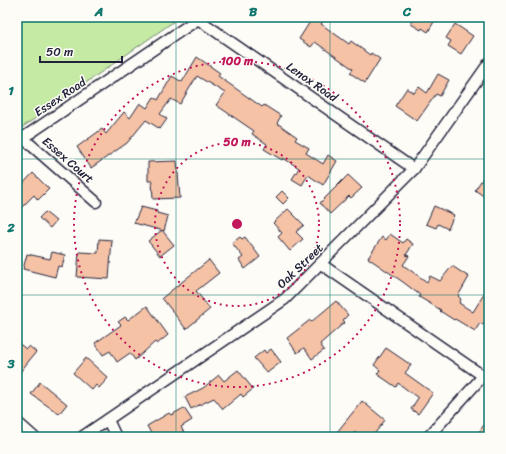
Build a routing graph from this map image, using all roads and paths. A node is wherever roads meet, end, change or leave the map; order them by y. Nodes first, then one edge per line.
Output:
1 (196, 18) edge
2 (489, 63) edge
3 (20, 140) edge
4 (414, 169) junction
5 (96, 202) dead end
6 (321, 264) junction
7 (486, 378) edge
8 (108, 420) junction
9 (17, 422) edge
10 (34, 437) edge
11 (82, 437) edge
12 (116, 437) edge
13 (428, 437) edge

1 - 3 street, Essex Road
1 - 4 street, Lenox Road
2 - 4 street, Oak Street
3 - 5 street, Essex Court
4 - 6 street, Oak Street
6 - 7 street
6 - 8 street, Oak Street
7 - 13 street
8 - 11 street, Oak Street
8 - 12 street
9 - 10 street

